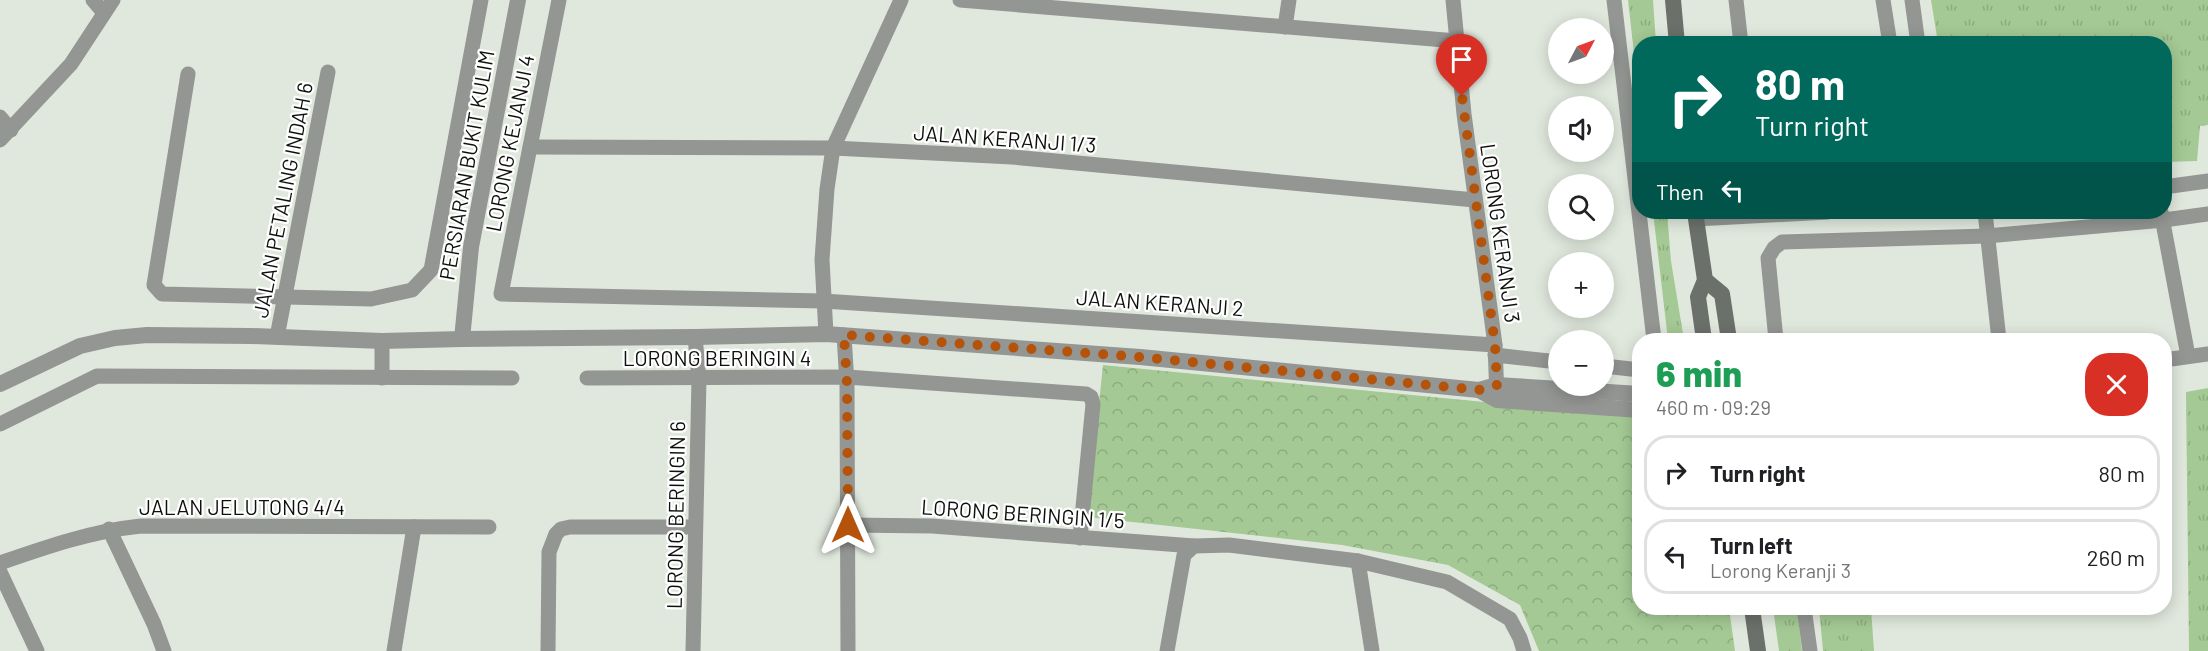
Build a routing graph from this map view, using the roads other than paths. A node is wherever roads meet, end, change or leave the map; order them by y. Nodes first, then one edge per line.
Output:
1 (93, 0) edge
2 (481, 0) edge
3 (518, 0) edge
4 (559, 0) edge
5 (901, 0) edge
6 (960, 0) edge
7 (1289, 0) edge
8 (1453, 0) edge
9 (1614, 0) edge
10 (1673, 0) edge
11 (1736, 0) edge
12 (1883, 0) edge
13 (1912, 0) edge
14 (109, 7) edge
15 (1285, 27) junction
16 (1676, 36) edge
17 (1740, 36) edge
18 (1889, 36) edge
19 (1917, 36) edge
20 (1457, 42) junction
21 (328, 72) dead end
22 (188, 74) dead end
23 (0, 117) edge
24 (5, 135) edge
25 (530, 147) junction
26 (833, 148) junction
27 (1632, 153) edge
28 (2208, 181) edge
29 (2172, 186) edge
30 (1475, 200) junction
31 (2208, 214) edge
32 (2172, 216) edge
33 (1640, 219) edge
34 (1696, 219) edge
35 (1986, 219) edge
36 (2136, 219) edge
37 (2163, 219) edge
38 (1987, 236) junction
39 (1705, 280) junction
40 (501, 294) joint
41 (285, 297) junction
42 (823, 301) junction
43 (1653, 333) edge
44 (1703, 333) edge
45 (1728, 333) edge
46 (1775, 333) edge
47 (1998, 333) edge
48 (826, 334) junction
49 (844, 335) junction
50 (277, 337) junction
51 (695, 337) junction
52 (462, 339) junction
53 (382, 342) junction
54 (1495, 350) junction
55 (2208, 354) edge
56 (2188, 356) junction
57 (2172, 359) edge
58 (1548, 360) edge
59 (1614, 367) edge
60 (1632, 369) edge
61 (847, 377) junction
62 (382, 378) junction
63 (512, 378) dead end
64 (587, 378) dead end
65 (699, 379) junction
66 (0, 384) edge
67 (1497, 393) junction
68 (1632, 394) edge
69 (1632, 409) edge
70 (0, 424) edge
71 (848, 525) junction
72 (414, 526) junction
73 (489, 527) dead end
74 (695, 527) junction
75 (109, 530) junction
76 (1080, 538) junction
77 (1194, 546) junction
78 (1358, 561) junction
79 (0, 563) edge
80 (0, 572) edge
81 (1753, 615) edge
82 (1805, 615) edge
83 (1522, 645) edge
84 (37, 651) edge
85 (164, 651) edge
86 (394, 651) edge
87 (548, 651) edge
88 (693, 651) edge
89 (848, 651) edge
90 (1167, 651) edge
91 (1372, 651) edge
92 (1758, 651) edge
93 (1810, 651) edge

1 - 14 street
2 - 41 street
3 - 52 street, PERSIARAN BUKIT KULIM
4 - 25 street, LORONG KEJANJI 4
5 - 26 street
6 - 15 street
7 - 15 street
8 - 20 street, LORONG KERANJI 3
9 - 27 street
10 - 16 main road
11 - 17 street
12 - 18 street
13 - 19 street
14 - 24 street
15 - 20 street
20 - 30 street, LORONG KERANJI 3
21 - 41 street, JALAN PETALING INDAH 6
22 - 41 street
23 - 24 street
25 - 26 street, JALAN KERANJI 1/3
25 - 40 street, LORONG KEJANJI 4
26 - 30 street, JALAN KERANJI 1/3
26 - 42 street
28 - 29 street
30 - 54 street, LORONG KERANJI 3
31 - 32 street
33 - 43 street
34 - 39 main road
35 - 38 street
36 - 38 street
37 - 56 street
38 - 46 street
38 - 47 street
39 - 44 main road
39 - 45 main road
40 - 42 street, JALAN KERANJI 2
41 - 50 street, JALAN PETALING INDAH 6
42 - 48 street
42 - 54 street, JALAN KERANJI 2
48 - 49 street
48 - 51 street
49 - 61 street
49 - 67 street
50 - 53 street
50 - 66 street
51 - 52 street
51 - 65 street, LORONG BERINGIN 6
52 - 53 street
53 - 62 street
54 - 58 street, JALAN KERANJI 2
54 - 67 street, LORONG KERANJI 3
55 - 56 street
56 - 57 street
59 - 60 street
61 - 65 street, LORONG BERINGIN 4
61 - 71 street
61 - 76 street, LORONG BERINGIN 4
62 - 63 street
62 - 70 street
64 - 65 street, LORONG BERINGIN 4
65 - 74 street, LORONG BERINGIN 6
67 - 68 street
67 - 69 street
71 - 76 street, LORONG BERINGIN 1/5
71 - 89 street
72 - 73 street, JALAN JELUTONG 4/4
72 - 75 street, JALAN JELUTONG 4/4
72 - 86 street
74 - 87 street
74 - 88 street, LORONG BERINGIN 6
75 - 79 street, JALAN JELUTONG 4/4
75 - 85 street
76 - 77 street, LORONG BERINGIN 1/5
77 - 78 street, LORONG BERINGIN 1/5
77 - 90 street
78 - 83 street, LORONG BERINGIN 1/5
78 - 91 street
80 - 84 street
81 - 92 main road
82 - 93 street

